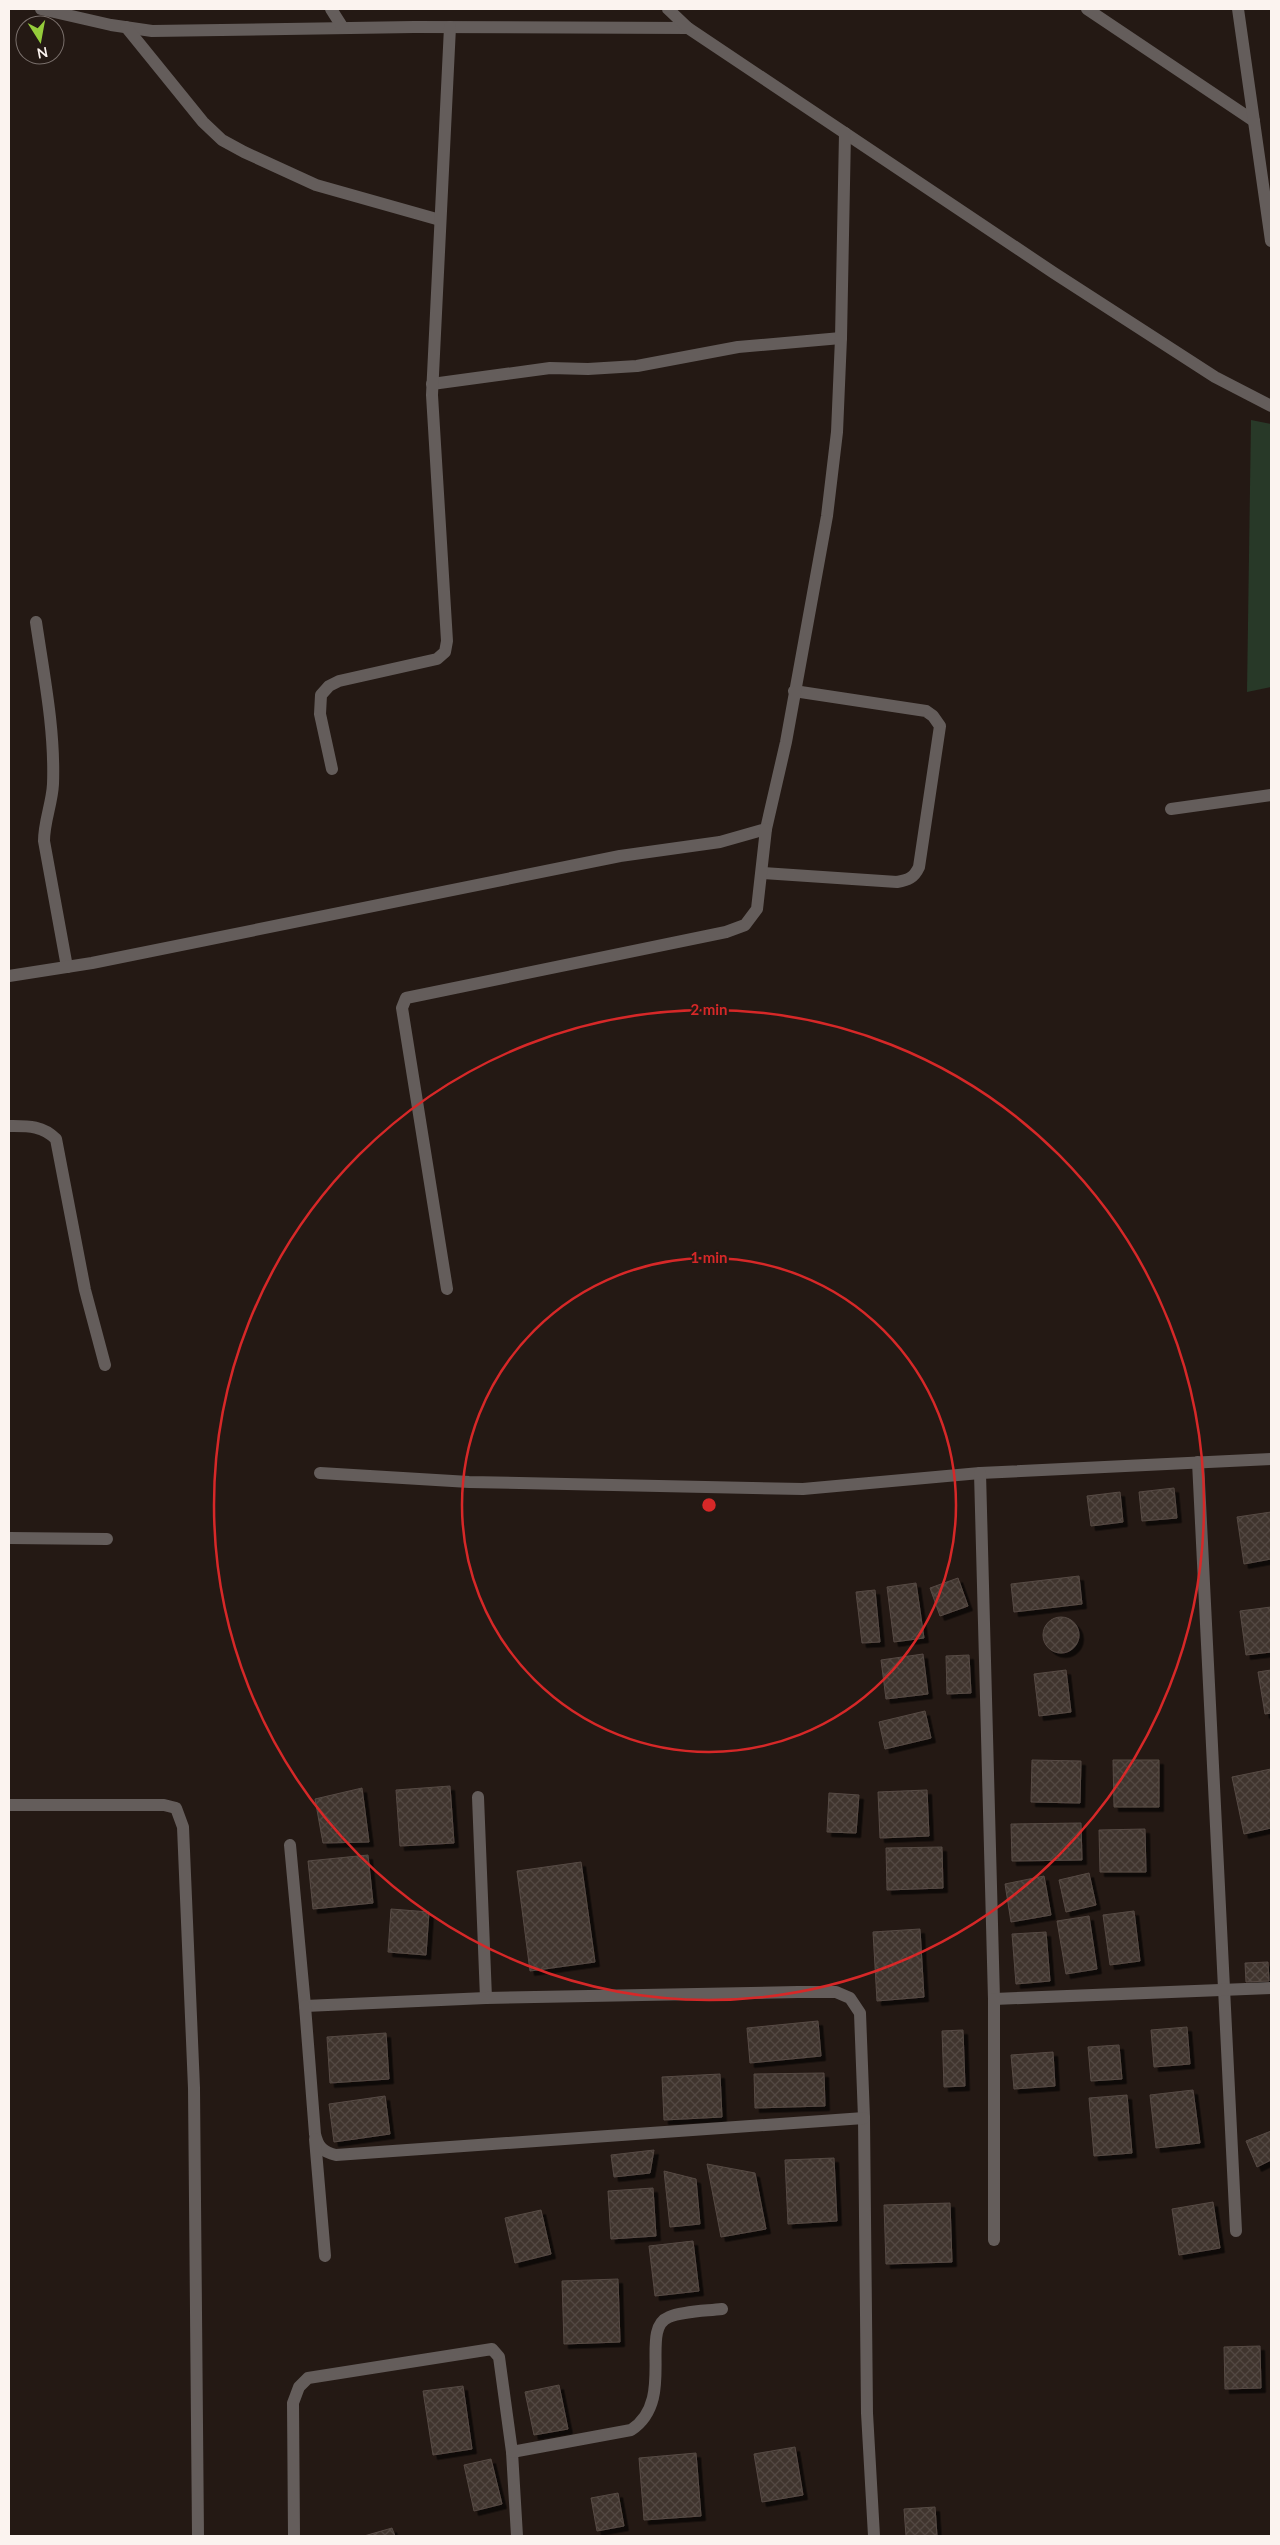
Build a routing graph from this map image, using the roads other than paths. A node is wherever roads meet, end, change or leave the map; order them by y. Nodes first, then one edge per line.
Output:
1 (41, 9) edge
2 (331, 9) edge
3 (668, 9) edge
4 (1087, 9) edge
5 (1238, 9) edge
6 (126, 27) junction
7 (450, 27) junction
8 (343, 28) junction
9 (688, 28) junction
10 (1254, 121) junction
11 (844, 133) junction
12 (440, 220) junction
13 (1271, 241) edge
14 (841, 338) junction
15 (432, 384) junction
16 (1271, 406) edge
17 (36, 622) dead end
18 (794, 691) junction
19 (332, 769) dead end
20 (1271, 795) edge
21 (1171, 809) dead end
22 (766, 829) junction
23 (763, 874) junction
24 (68, 967) junction
25 (9, 976) edge
26 (9, 1126) edge
27 (447, 1289) dead end
28 (105, 1365) dead end
29 (1271, 1459) edge
30 (1198, 1462) junction
31 (320, 1473) dead end
32 (980, 1473) junction
33 (9, 1538) edge
34 (107, 1539) dead end
35 (478, 1797) dead end
36 (9, 1805) edge
37 (290, 1845) dead end
38 (1271, 1988) edge
39 (1224, 1990) junction
40 (486, 1998) junction
41 (994, 1999) junction
42 (305, 2006) junction
43 (864, 2118) junction
44 (315, 2134) junction
45 (1236, 2232) dead end
46 (994, 2240) dead end
47 (325, 2256) dead end
48 (722, 2309) dead end
49 (512, 2452) junction
50 (198, 2536) edge
51 (294, 2536) edge
52 (517, 2536) edge
53 (874, 2536) edge

1 - 6 street
2 - 8 street
3 - 9 street
4 - 10 street
5 - 10 street
6 - 8 street
6 - 12 street
7 - 8 street
7 - 9 street
7 - 12 street
9 - 11 street
10 - 13 street
11 - 14 street
11 - 16 street
12 - 15 street
14 - 15 street
14 - 18 street
15 - 19 street
17 - 24 street
18 - 22 street
18 - 23 street
20 - 21 street
22 - 23 street
22 - 24 street
23 - 27 street
24 - 25 street
26 - 28 street
29 - 30 street
30 - 32 street
30 - 39 street
31 - 32 street
32 - 41 street
33 - 34 street
35 - 40 street
36 - 50 street
37 - 42 street
38 - 39 street
39 - 41 street
39 - 45 street
40 - 42 street
40 - 43 street
41 - 46 street
42 - 44 street
43 - 44 street
43 - 53 street
44 - 47 street
48 - 49 street
49 - 51 street
49 - 52 street

